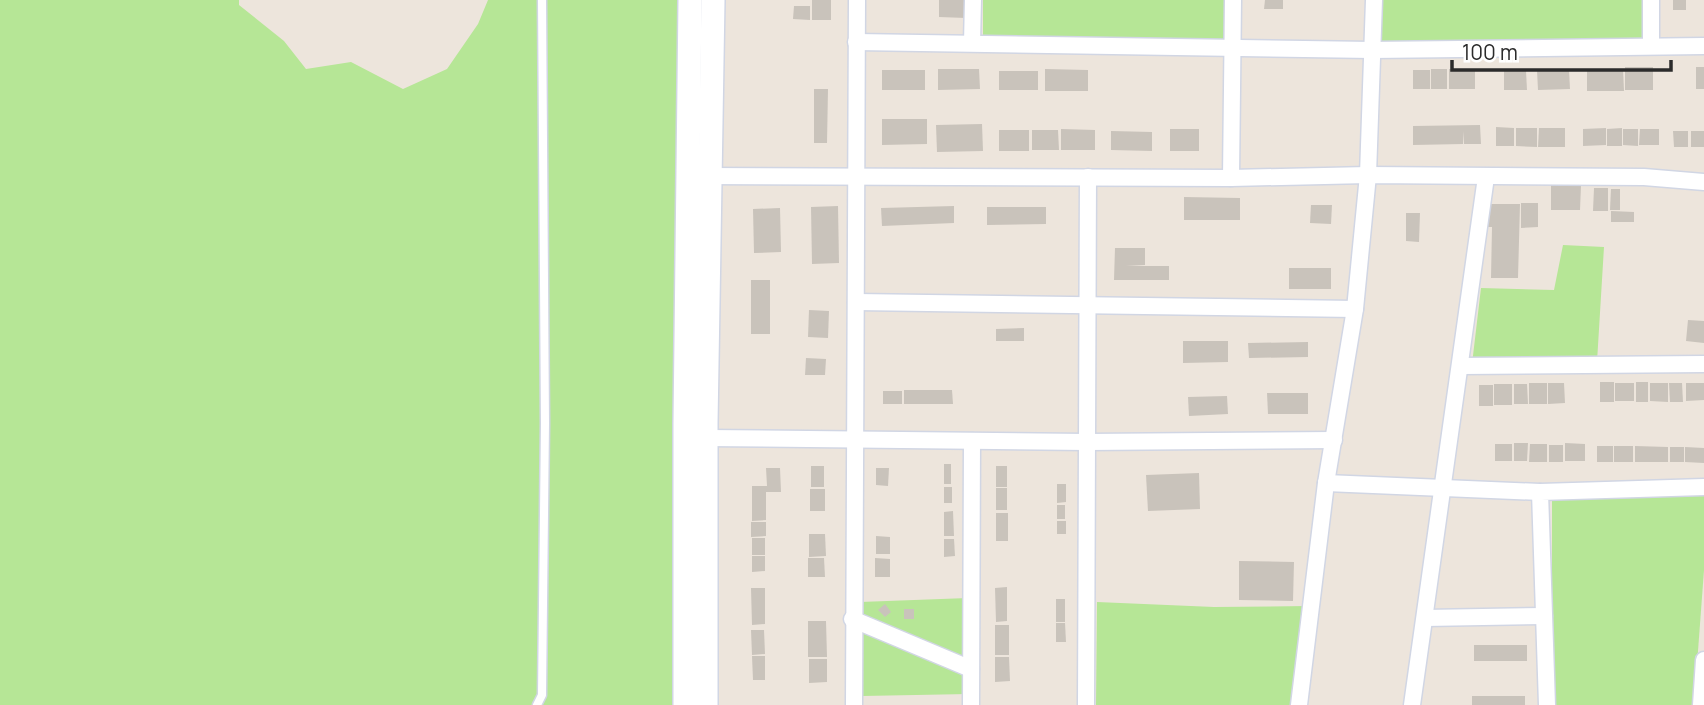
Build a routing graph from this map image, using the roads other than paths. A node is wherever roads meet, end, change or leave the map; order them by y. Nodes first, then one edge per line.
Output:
1 (542, 0) edge
2 (690, 0) edge
3 (713, 0) edge
4 (857, 0) edge
5 (973, 0) edge
6 (1233, 0) edge
7 (1374, 0) edge
8 (1651, 0) edge
9 (856, 42) junction
10 (972, 43) junction
11 (1651, 45) junction
12 (1704, 46) edge
13 (1232, 47) junction
14 (1371, 50) junction
15 (1368, 175) junction
16 (699, 176) junction
17 (857, 177) junction
18 (1088, 177) junction
19 (1486, 177) junction
20 (1231, 178) junction
21 (1704, 182) edge
22 (856, 302) junction
23 (1087, 304) junction
24 (1355, 309) junction
25 (1704, 364) edge
26 (1461, 366) junction
27 (706, 438) junction
28 (854, 440) junction
29 (1334, 440) junction
30 (972, 441) junction
31 (1087, 442) junction
32 (1326, 483) junction
33 (1704, 487) edge
34 (1441, 488) junction
35 (1540, 492) junction
36 (1544, 616) junction
37 (1425, 618) junction
38 (852, 619) junction
39 (1704, 660) edge
40 (971, 669) junction
41 (537, 705) edge
42 (685, 705) edge
43 (706, 705) edge
44 (854, 705) edge
45 (971, 705) edge
46 (1086, 705) edge
47 (1298, 705) edge
48 (1412, 705) edge
49 (1547, 705) edge
50 (1702, 705) edge

1 - 41 lane
2 - 16 street
3 - 16 street
4 - 9 street
5 - 10 street
6 - 13 street
7 - 14 street
8 - 11 street
9 - 10 street
9 - 17 street
10 - 13 street
11 - 12 street
11 - 14 street
13 - 14 street
13 - 20 street
14 - 15 street
15 - 19 street
15 - 20 street
15 - 24 street
16 - 17 street
16 - 27 street
16 - 42 street
17 - 18 street
17 - 22 street
18 - 20 street
18 - 23 street
19 - 21 street
19 - 26 street
22 - 23 street
22 - 28 street
23 - 24 street
23 - 31 street
24 - 29 street
25 - 26 street
26 - 34 street
27 - 28 street
27 - 43 street
28 - 30 street
28 - 38 street
29 - 31 street
29 - 32 street
30 - 31 street
30 - 40 street
31 - 46 street
32 - 34 street
32 - 47 street
33 - 35 street
34 - 35 street
34 - 37 street
35 - 36 street
36 - 37 street
36 - 49 street
37 - 48 street
38 - 40 street
38 - 44 street
39 - 50 street
40 - 45 street

